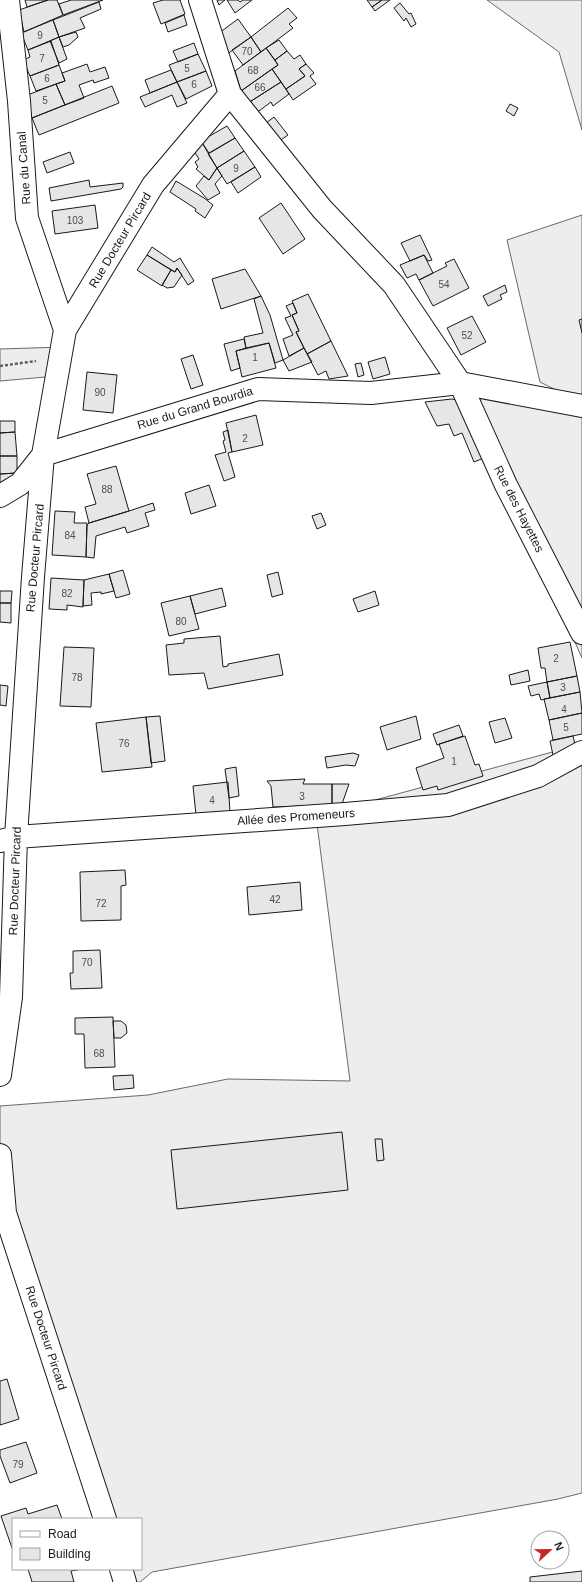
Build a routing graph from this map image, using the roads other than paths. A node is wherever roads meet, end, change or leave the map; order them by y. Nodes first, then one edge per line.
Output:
1 (8, 0) edge
2 (200, 0) edge
3 (230, 94) junction
4 (65, 330) junction
5 (460, 384) junction
6 (582, 406) edge
7 (43, 455) junction
8 (0, 496) edge
9 (582, 633) edge
10 (582, 752) edge
11 (8, 839) edge
12 (0, 1075) edge
13 (0, 1154) edge
14 (105, 1518) edge
15 (121, 1570) edge
16 (125, 1582) edge

1 - 4 street, Rue du Canal
2 - 3 street
3 - 4 street, Rue Docteur Pircard
3 - 5 street, Rue des Hayettes
4 - 7 street, Rue Docteur Pircard
5 - 6 street, Rue du Grand Bourdia
5 - 7 street, Rue du Grand Bourdia
5 - 9 street, Rue des Hayettes
7 - 8 street
7 - 11 street, Rue Docteur Pircard
10 - 11 street, Allée des Promeneurs
11 - 12 street, Rue Docteur Pircard
13 - 14 street, Rue Docteur Pircard
15 - 16 street

